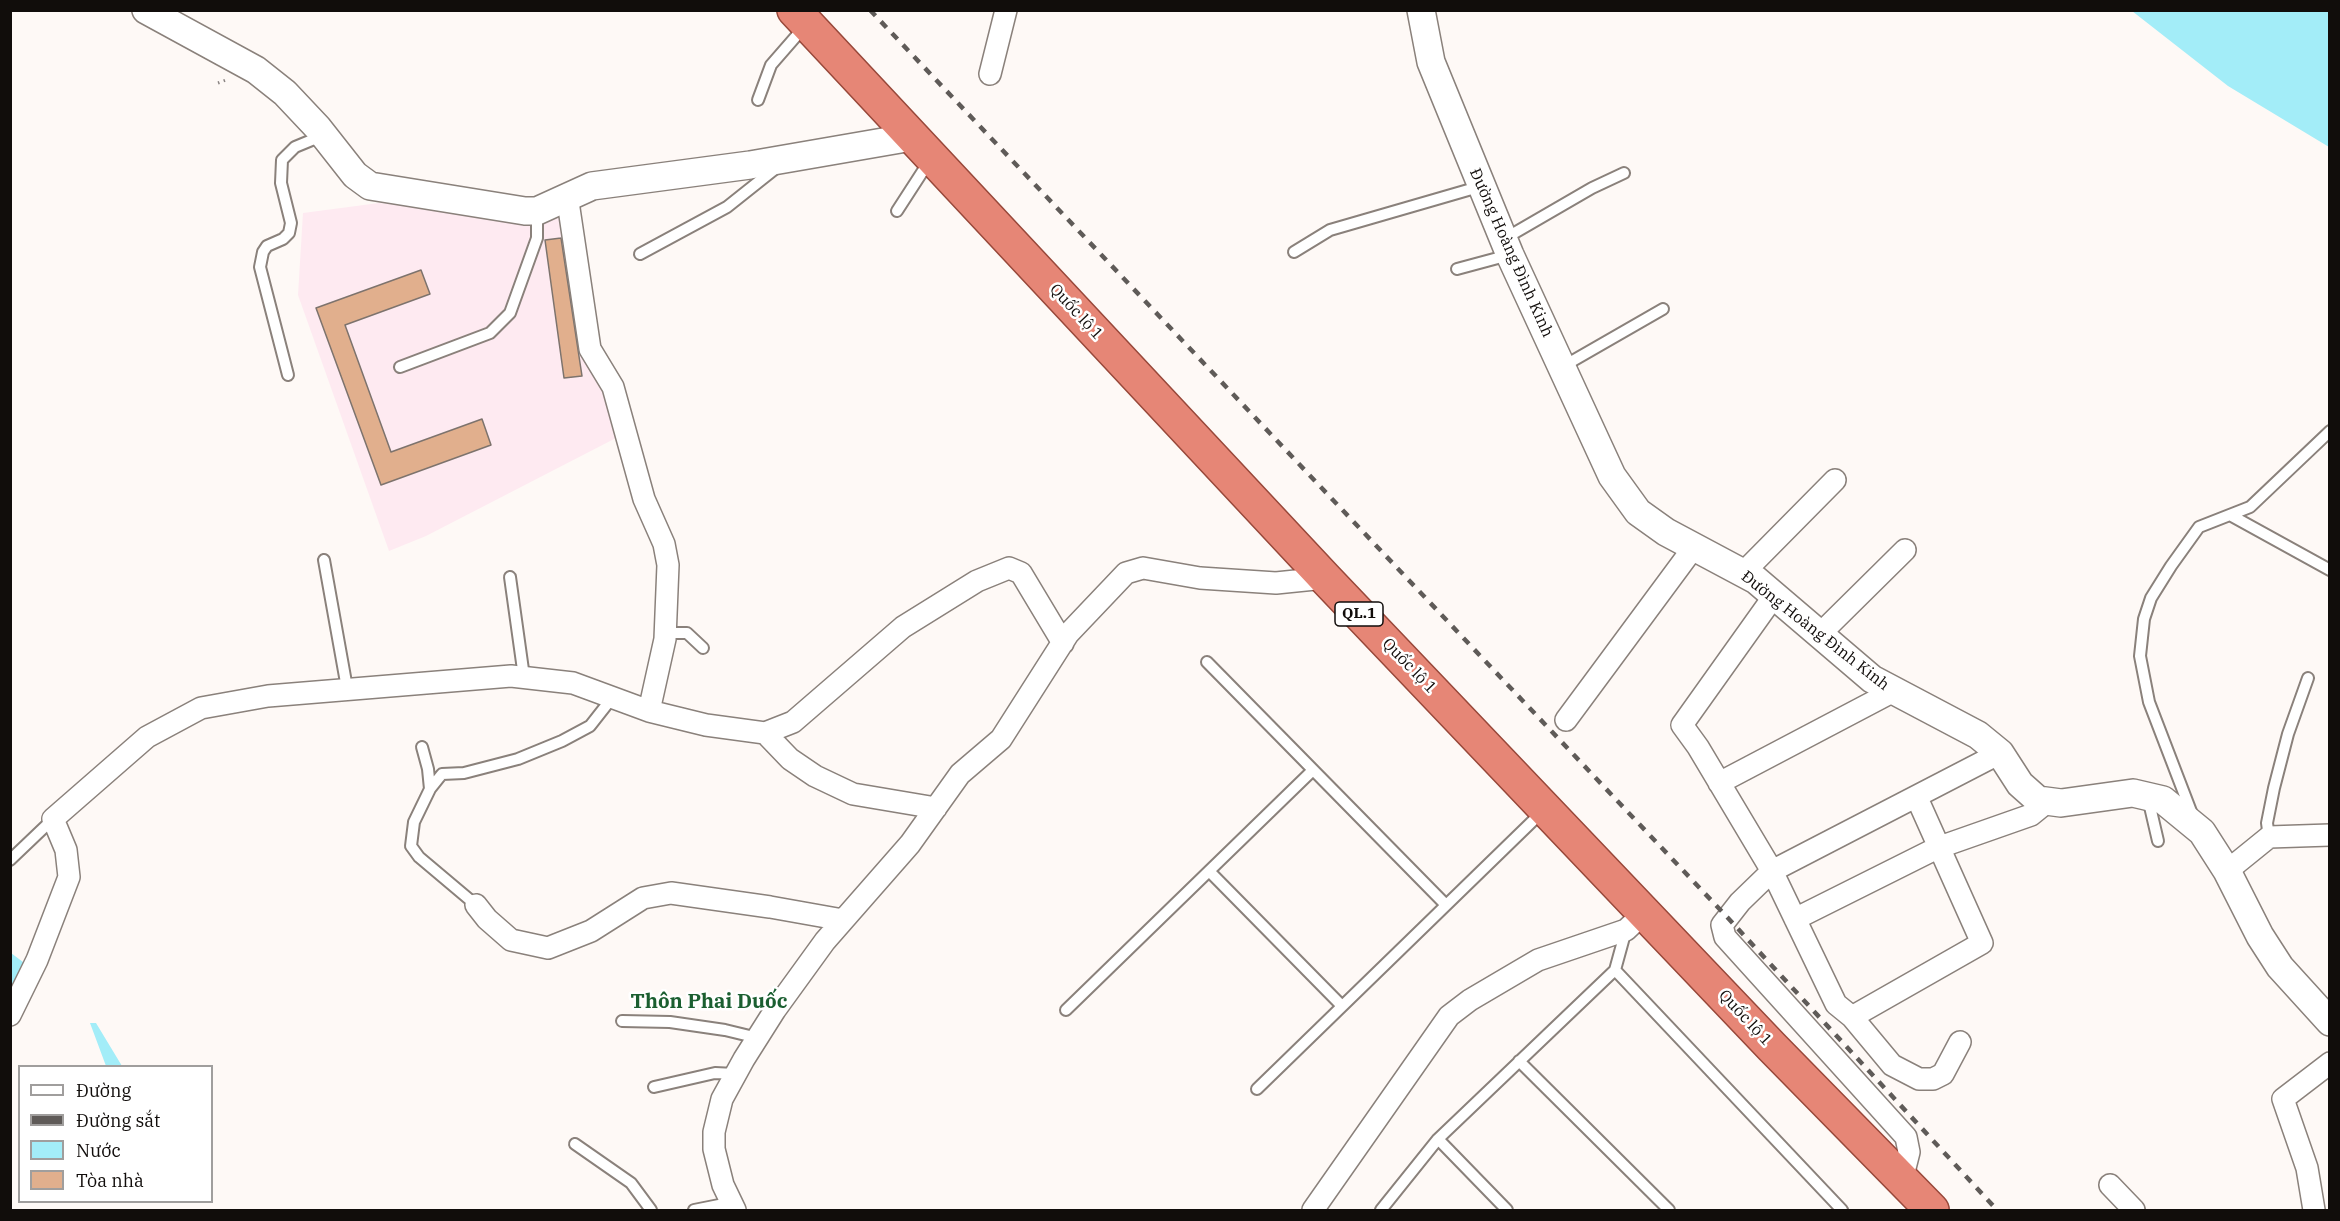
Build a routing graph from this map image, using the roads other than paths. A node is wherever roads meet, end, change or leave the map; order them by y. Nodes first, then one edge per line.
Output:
1 (146, 10) edge
2 (1006, 10) edge
3 (1421, 10) edge
4 (801, 17) edge
5 (990, 74) dead end
6 (758, 100) dead end
7 (324, 135) junction
8 (922, 147) junction
9 (782, 159) junction
10 (1624, 173) dead end
11 (1482, 186) junction
12 (567, 195) junction
13 (537, 211) junction
14 (897, 211) dead end
15 (1506, 247) junction
16 (1294, 252) dead end
17 (640, 254) dead end
18 (1457, 269) dead end
19 (1663, 309) dead end
20 (400, 367) dead end
21 (1562, 367) junction
22 (288, 375) dead end
23 (2330, 431) edge
24 (1835, 480) dead end
25 (2232, 516) junction
26 (1694, 547) junction
27 (1905, 550) dead end
28 (324, 560) dead end
29 (2330, 570) edge
30 (1743, 573) junction
31 (510, 577) dead end
32 (1325, 578) junction
33 (1774, 596) junction
34 (665, 633) junction
35 (1819, 635) junction
36 (1063, 643) junction
37 (703, 648) dead end
38 (1207, 662) dead end
39 (524, 677) junction
40 (2308, 678) dead end
41 (347, 688) junction
42 (1892, 692) junction
43 (612, 698) junction
44 (649, 711) junction
45 (1566, 720) dead end
46 (765, 733) junction
47 (422, 747) dead end
48 (2000, 753) junction
49 (1313, 770) junction
50 (1719, 783) junction
51 (430, 789) junction
52 (2147, 795) junction
53 (1917, 798) junction
54 (2047, 802) junction
55 (936, 808) junction
56 (1546, 809) junction
57 (53, 819) junction
58 (2202, 832) junction
59 (2330, 835) edge
60 (2269, 837) junction
61 (2158, 841) dead end
62 (1937, 848) junction
63 (10, 860) edge
64 (1209, 870) junction
65 (1772, 871) junction
66 (2227, 871) junction
67 (476, 905) joint
68 (1446, 905) junction
69 (1795, 919) junction
70 (843, 920) junction
71 (1635, 921) junction
72 (1615, 970) junction
73 (15, 1006) edge
74 (1342, 1006) junction
75 (1066, 1010) dead end
76 (1852, 1017) junction
77 (622, 1021) dead end
78 (2330, 1022) edge
79 (758, 1038) junction
80 (1960, 1042) dead end
81 (1519, 1061) junction
82 (2330, 1063) edge
83 (735, 1074) junction
84 (654, 1087) dead end
85 (1257, 1089) dead end
86 (1438, 1139) junction
87 (575, 1144) dead end
88 (1902, 1180) junction
89 (2110, 1185) dead end
90 (732, 1207) edge
91 (651, 1210) edge
92 (694, 1210) edge
93 (1313, 1210) edge
94 (1381, 1210) edge
95 (1507, 1210) edge
96 (1669, 1210) edge
97 (1842, 1210) edge
98 (1932, 1210) edge
99 (2134, 1210) edge
100 (2313, 1210) edge

1 - 7 street
2 - 5 street
3 - 11 street, Đường Hoàng Đình Kinh
4 - 6 lane
4 - 8 highway, Quốc lộ 1 / QL.1
7 - 13 street
7 - 22 lane
8 - 9 street
8 - 14 lane
8 - 32 highway, Quốc lộ 1 / QL.1
9 - 12 street
9 - 17 lane
10 - 15 lane
11 - 15 street, Đường Hoàng Đình Kinh
11 - 16 lane
12 - 13 street
12 - 34 street
13 - 20 lane
15 - 18 lane
15 - 21 street, Đường Hoàng Đình Kinh
19 - 21 lane
21 - 26 street, Đường Hoàng Đình Kinh
23 - 25 lane
24 - 30 street
25 - 29 lane
25 - 58 lane
26 - 30 street, Đường Hoàng Đình Kinh
26 - 45 street
27 - 35 street
28 - 41 lane
30 - 33 street, Đường Hoàng Đình Kinh
31 - 39 lane
32 - 36 street
32 - 56 highway, Quốc lộ 1 / QL.1
33 - 35 street, Đường Hoàng Đình Kinh
33 - 50 street
34 - 37 lane
34 - 44 street
35 - 42 street, Đường Hoàng Đình Kinh
36 - 46 street
36 - 55 street
38 - 49 lane
39 - 41 street
39 - 43 street
40 - 60 lane
41 - 57 street
42 - 48 street, Đường Hoàng Đình Kinh
42 - 50 street
43 - 44 street
43 - 51 lane
44 - 46 street
46 - 55 street
47 - 51 lane
48 - 53 street
48 - 54 street, Đường Hoàng Đình Kinh
49 - 64 lane
49 - 68 lane
50 - 65 street
51 - 67 lane
52 - 54 street
52 - 58 street
52 - 61 lane
53 - 62 street
53 - 65 street
54 - 62 street
55 - 70 street
56 - 68 lane
56 - 71 highway, Quốc lộ 1 / QL.1
57 - 63 lane
57 - 73 street
58 - 66 street
59 - 60 street
60 - 66 street
62 - 69 street
62 - 76 street
64 - 74 lane
64 - 75 lane
65 - 69 street
65 - 88 street
66 - 78 street
67 - 70 street
68 - 74 lane
69 - 76 street
70 - 79 street
71 - 72 lane
71 - 88 highway, Quốc lộ 1 / QL.1
71 - 93 street
72 - 81 lane
72 - 97 lane
74 - 85 lane
76 - 80 street
77 - 79 lane
79 - 83 street
81 - 86 lane
81 - 96 lane
82 - 100 street
83 - 84 lane
83 - 90 street
86 - 94 lane
86 - 95 lane
87 - 91 lane
88 - 98 highway, Quốc lộ 1 / QL.1
89 - 99 street
90 - 92 lane

